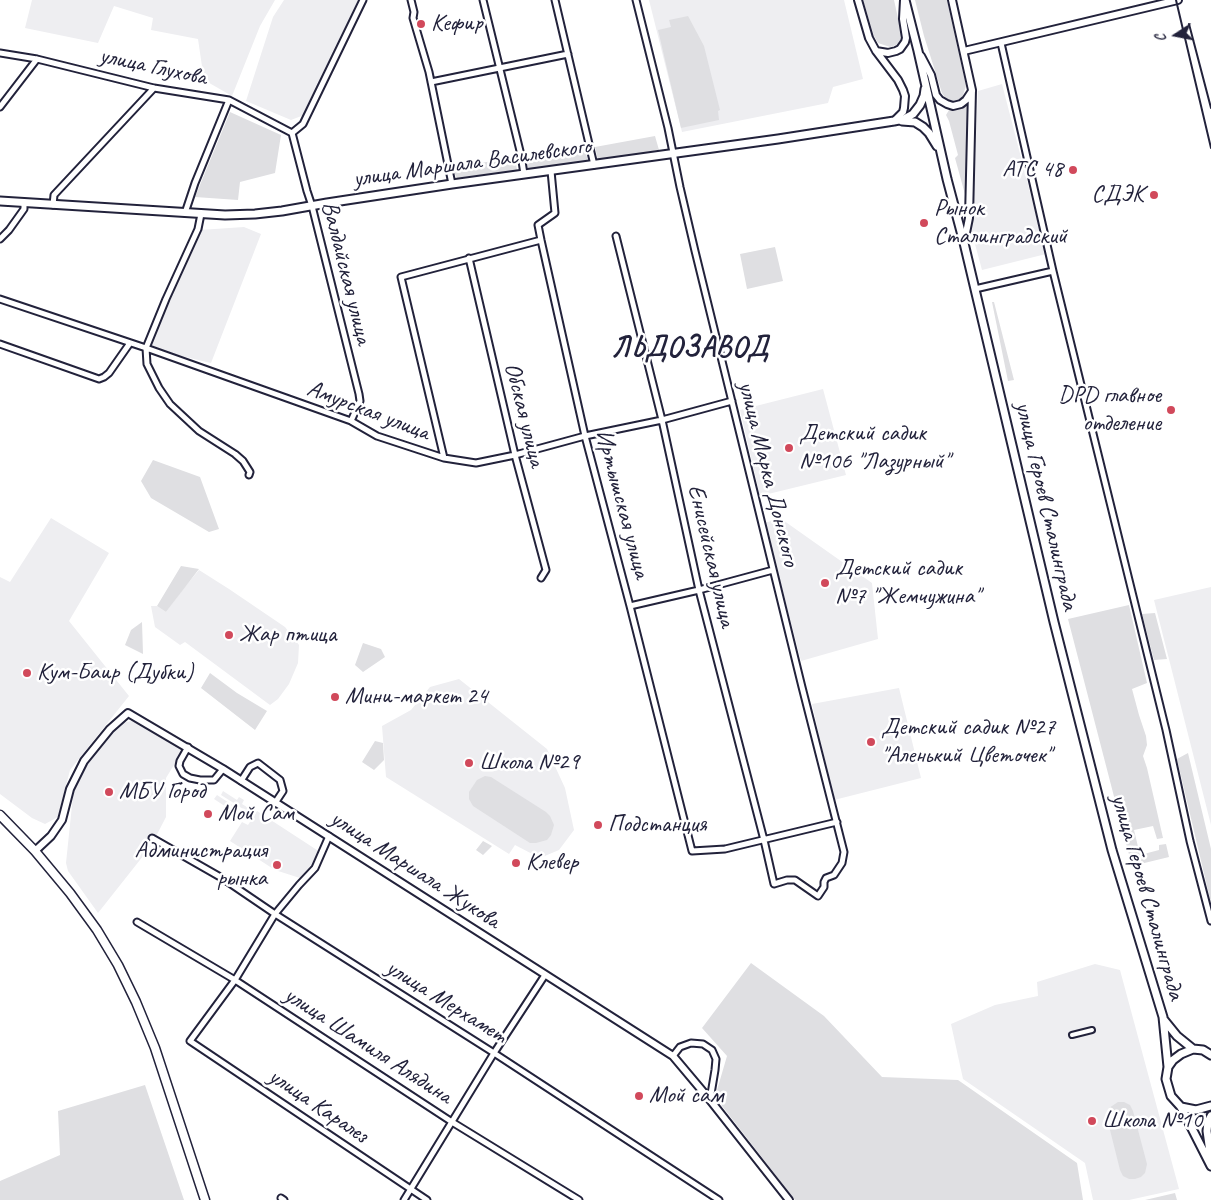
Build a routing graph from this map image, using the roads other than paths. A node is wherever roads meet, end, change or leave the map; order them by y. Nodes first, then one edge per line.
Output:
1 (363, 0) edge
2 (411, 0) edge
3 (483, 0) edge
4 (555, 0) edge
5 (636, 0) edge
6 (858, 0) edge
7 (904, 0) edge
8 (952, 0) edge
9 (1178, 0) edge
10 (1001, 43) junction
11 (876, 51) junction
12 (964, 51) junction
13 (918, 52) junction
14 (0, 53) edge
15 (568, 54) junction
16 (37, 59) junction
17 (500, 68) junction
18 (430, 82) junction
19 (925, 83) junction
20 (154, 88) junction
21 (972, 90) junction
22 (229, 100) junction
23 (0, 107) edge
24 (894, 121) junction
25 (292, 133) junction
26 (672, 153) junction
27 (941, 154) junction
28 (594, 165) junction
29 (551, 170) junction
30 (524, 174) junction
31 (452, 184) junction
32 (0, 201) edge
33 (24, 202) junction
34 (53, 204) junction
35 (312, 206) junction
36 (185, 213) junction
37 (201, 214) junction
38 (616, 236) dead end
39 (0, 239) edge
40 (541, 240) junction
41 (964, 243) junction
42 (469, 258) junction
43 (1053, 271) junction
44 (975, 289) junction
45 (0, 299) edge
46 (130, 343) junction
47 (0, 344) edge
48 (146, 348) junction
49 (732, 401) junction
50 (662, 420) junction
51 (350, 421) junction
52 (586, 436) junction
53 (515, 455) junction
54 (444, 458) junction
55 (250, 475) dead end
56 (773, 570) junction
57 (541, 578) dead end
58 (699, 590) junction
59 (630, 606) junction
60 (188, 747) junction
61 (223, 769) junction
62 (242, 782) junction
63 (275, 803) junction
64 (0, 815) edge
65 (837, 822) junction
66 (329, 836) junction
67 (152, 838) dead end
68 (764, 840) junction
69 (35, 851) junction
70 (774, 884) joint
71 (275, 914) junction
72 (1211, 921) edge
73 (138, 922) dead end
74 (545, 976) junction
75 (235, 980) junction
76 (1163, 1017) junction
77 (1092, 1030) dead end
78 (1072, 1035) dead end
79 (1193, 1049) junction
80 (494, 1053) junction
81 (1211, 1055) edge
82 (673, 1056) junction
83 (1168, 1067) junction
84 (710, 1100) junction
85 (1211, 1106) edge
86 (1181, 1107) junction
87 (1211, 1116) edge
88 (452, 1122) junction
89 (1211, 1159) edge
90 (1211, 1166) edge
91 (410, 1190) junction
92 (205, 1200) edge
93 (404, 1200) edge
94 (427, 1200) edge
95 (579, 1200) edge
96 (719, 1200) edge
97 (789, 1200) edge

1 - 25 street
2 - 18 street
3 - 17 street
4 - 15 street
5 - 26 street, улица Марка Донского
6 - 11 street
7 - 11 street
7 - 13 main road, улица Героев Сталинграда
8 - 12 street
9 - 10 street
10 - 12 street
10 - 43 street
11 - 24 street
12 - 21 street
13 - 19 main road, улица Героев Сталинграда
13 - 21 street
14 - 16 street, улица Глухова
15 - 17 street
15 - 28 street
16 - 20 street, улица Глухова
16 - 23 street
17 - 18 street
17 - 30 street
18 - 31 street
19 - 24 main road, улица Маршала Василевского
19 - 27 main road, улица Героев Сталинграда
20 - 22 street, улица Глухова
20 - 34 street
21 - 41 street
22 - 25 street, улица Глухова
22 - 36 street
24 - 26 main road, улица Маршала Василевского
24 - 27 main road
25 - 35 street, Валдайская улица
26 - 28 main road, улица Маршала Василевского
26 - 49 street, улица Марка Донского
27 - 41 main road, улица Героев Сталинграда
28 - 29 main road, улица Маршала Василевского
29 - 30 main road, улица Маршала Василевского
29 - 40 street, Иртышская улица
30 - 31 main road, улица Маршала Василевского
31 - 35 main road, улица Маршала Василевского
32 - 33 main road, улица Маршала Василевского
33 - 34 main road, улица Маршала Василевского
33 - 39 street
34 - 36 main road, улица Маршала Василевского
35 - 37 main road, улица Маршала Василевского
35 - 51 street, Валдайская улица
36 - 37 main road, улица Маршала Василевского
37 - 48 street
38 - 50 street, Енисейская улица
40 - 42 street
40 - 52 street, Иртышская улица
41 - 44 main road, улица Героев Сталинграда
42 - 53 street, Обская улица
42 - 54 street
43 - 44 street
43 - 72 street
44 - 76 main road, улица Героев Сталинграда
45 - 46 street, Амурская улица
46 - 47 street
46 - 48 street, Амурская улица
48 - 51 street, Амурская улица
48 - 55 street
49 - 50 street, Амурская улица
49 - 56 street, улица Марка Донского
50 - 52 street, Амурская улица
50 - 58 street, Енисейская улица
51 - 54 street, Амурская улица
52 - 53 street, Амурская улица
52 - 59 street, Иртышская улица
53 - 54 street, Амурская улица
53 - 57 street, Обская улица
56 - 58 street
56 - 65 street, улица Марка Донского
58 - 59 street
58 - 68 street, Енисейская улица
59 - 68 street, Иртышская улица
60 - 61 street, улица Маршала Жукова
60 - 61 street
60 - 69 street, улица Маршала Жукова
61 - 62 street, улица Маршала Жукова
62 - 63 street, улица Маршала Жукова
62 - 63 street
63 - 66 street, улица Маршала Жукова
64 - 69 main road
65 - 68 street
65 - 70 street, улица Марка Донского
66 - 71 street
66 - 74 street, улица Маршала Жукова
67 - 71 street, улица Мерхамет
68 - 70 street, Енисейская улица
69 - 92 main road
71 - 75 street
71 - 80 street, улица Мерхамет
73 - 75 street, улица Шамиля Алядина
74 - 80 street
74 - 82 street, улица Маршала Жукова
75 - 88 street, улица Шамиля Алядина
75 - 91 street, улица Каралез
76 - 79 main road, улица Героев Сталинграда
76 - 83 main road, улица Героев Сталинграда
77 - 78 street
79 - 81 main road
79 - 83 main road
80 - 88 street
80 - 96 street, улица Мерхамет
82 - 84 street, улица Маршала Жукова
82 - 84 street
83 - 86 main road, улица Героев Сталинграда
84 - 97 street, улица Маршала Жукова
85 - 86 main road
86 - 90 main road, улица Героев Сталинграда
87 - 89 main road
88 - 91 street
88 - 95 street, улица Шамиля Алядина
91 - 93 street
91 - 94 street, улица Каралез

